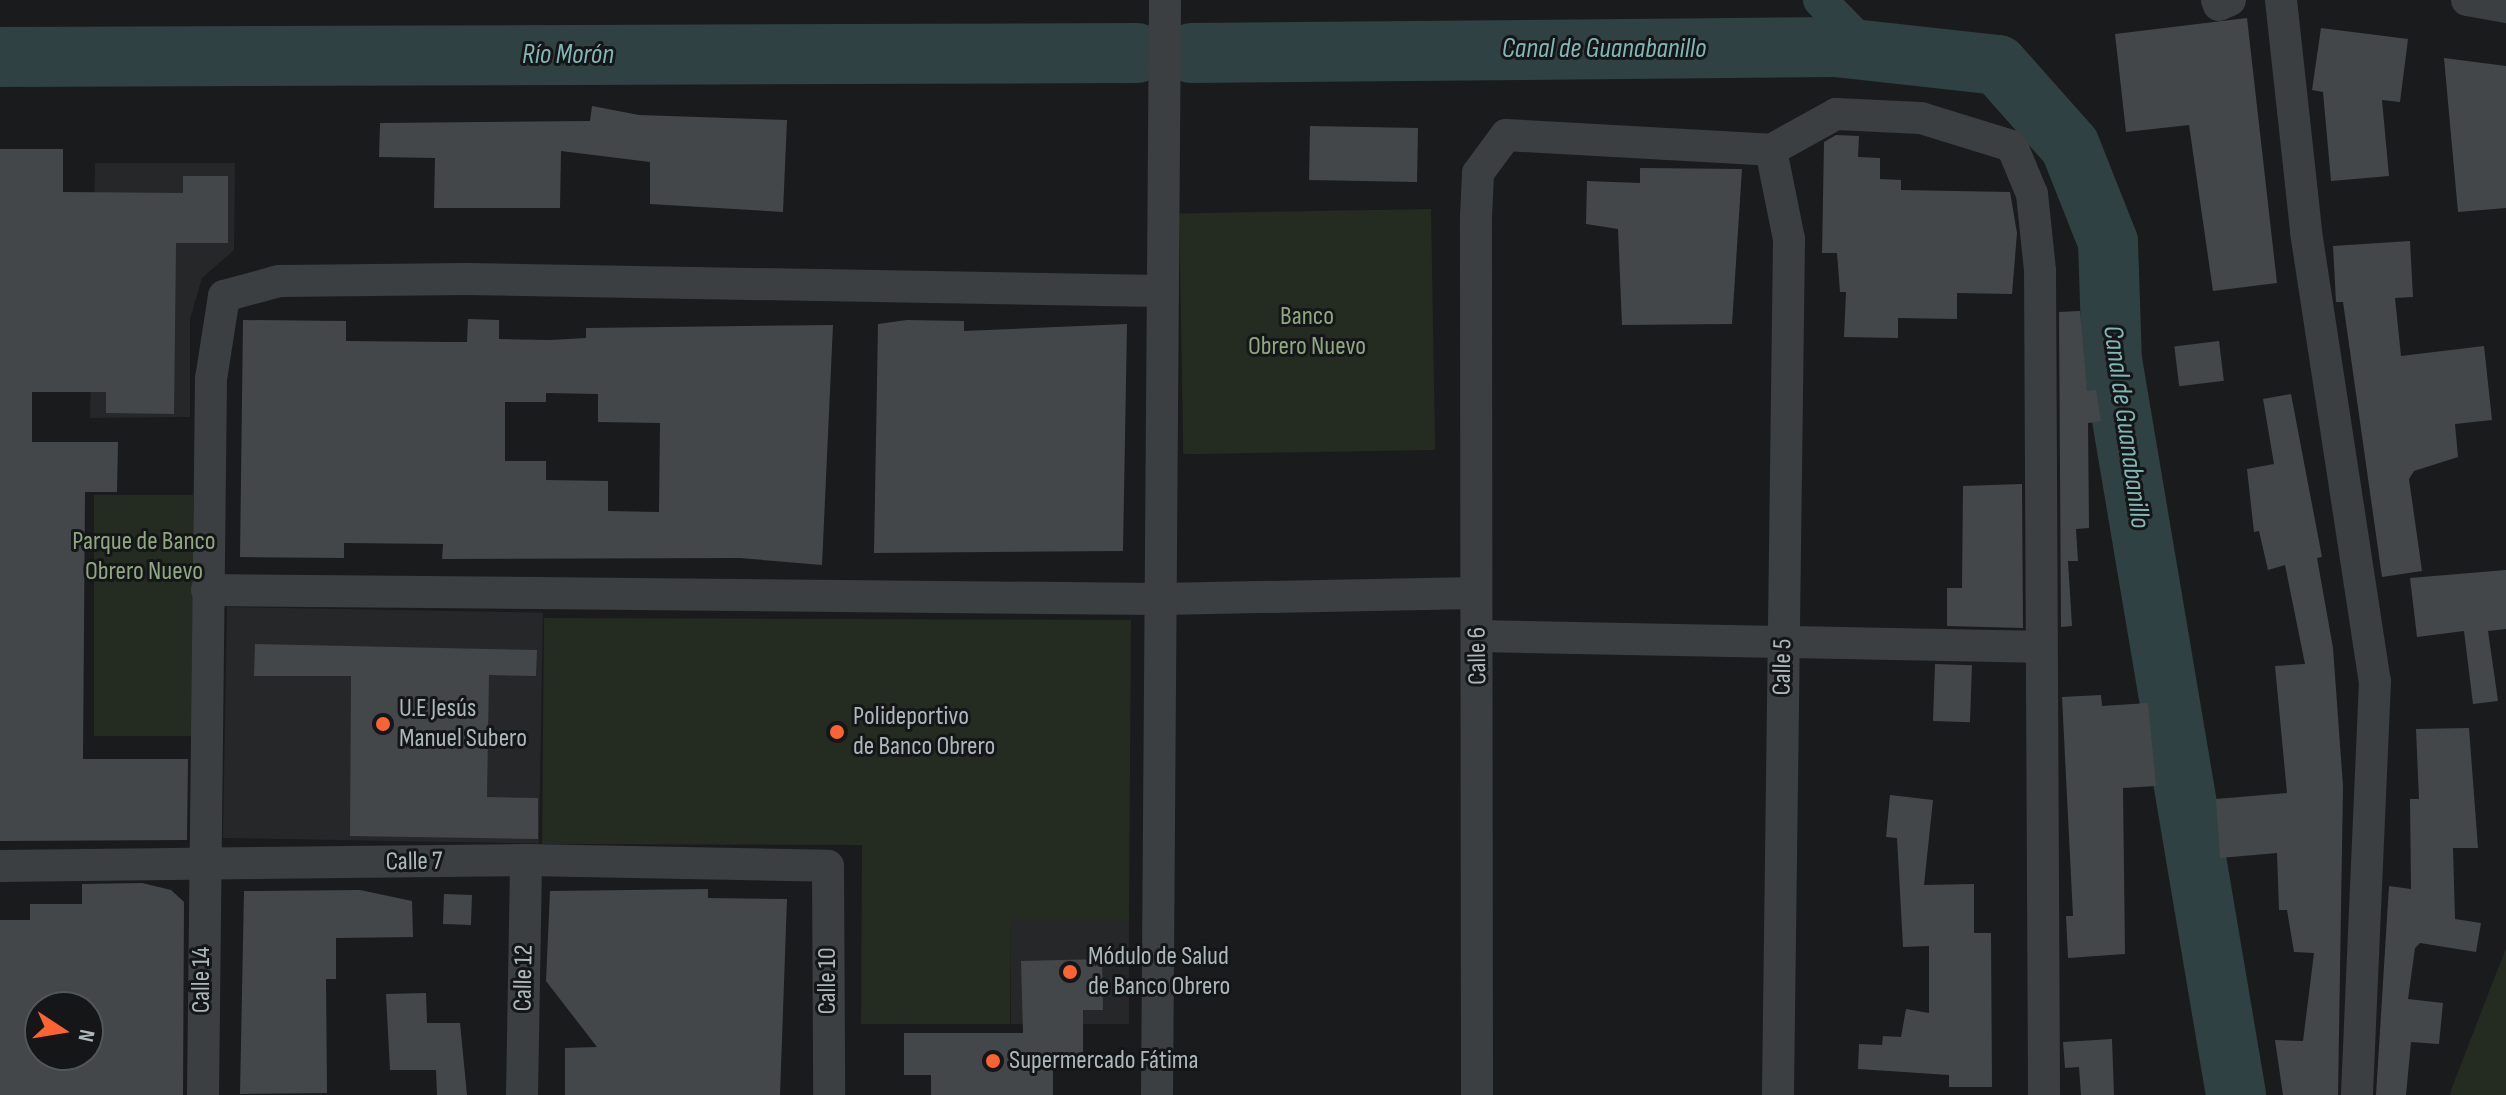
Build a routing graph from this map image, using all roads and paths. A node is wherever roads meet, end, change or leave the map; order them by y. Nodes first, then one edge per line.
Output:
1 (1165, 0) edge
2 (2217, 0) edge
3 (2230, 0) edge
4 (2281, 0) edge
5 (2467, 0) edge
6 (2506, 7) edge
7 (1771, 150) junction
8 (1159, 291) junction
9 (207, 590) junction
10 (1476, 593) junction
11 (1160, 599) junction
12 (1478, 636) junction
13 (1783, 642) junction
14 (2040, 647) junction
15 (526, 860) junction
16 (0, 866) edge
17 (201, 866) junction
18 (828, 866) joint
19 (203, 1095) edge
20 (522, 1095) edge
21 (829, 1095) edge
22 (1157, 1095) edge
23 (1477, 1095) edge
24 (1778, 1095) edge
25 (2044, 1095) edge
26 (2357, 1095) edge

1 - 8 street
2 - 3 street
4 - 26 street
5 - 6 street
7 - 10 street, Calle 6
7 - 13 street, Calle 5
7 - 14 street
8 - 9 street, Calle 14
8 - 11 street
9 - 11 street
9 - 17 street, Calle 14
10 - 11 street
10 - 12 street, Calle 6
11 - 22 street
12 - 13 street
12 - 23 street, Calle 6
13 - 14 street
13 - 24 street, Calle 5
14 - 25 street
15 - 17 street, Calle 7
15 - 18 street, Calle 7
15 - 20 street, Calle 12
16 - 17 street, Calle 7
17 - 19 street, Calle 14
18 - 21 street, Calle 10

